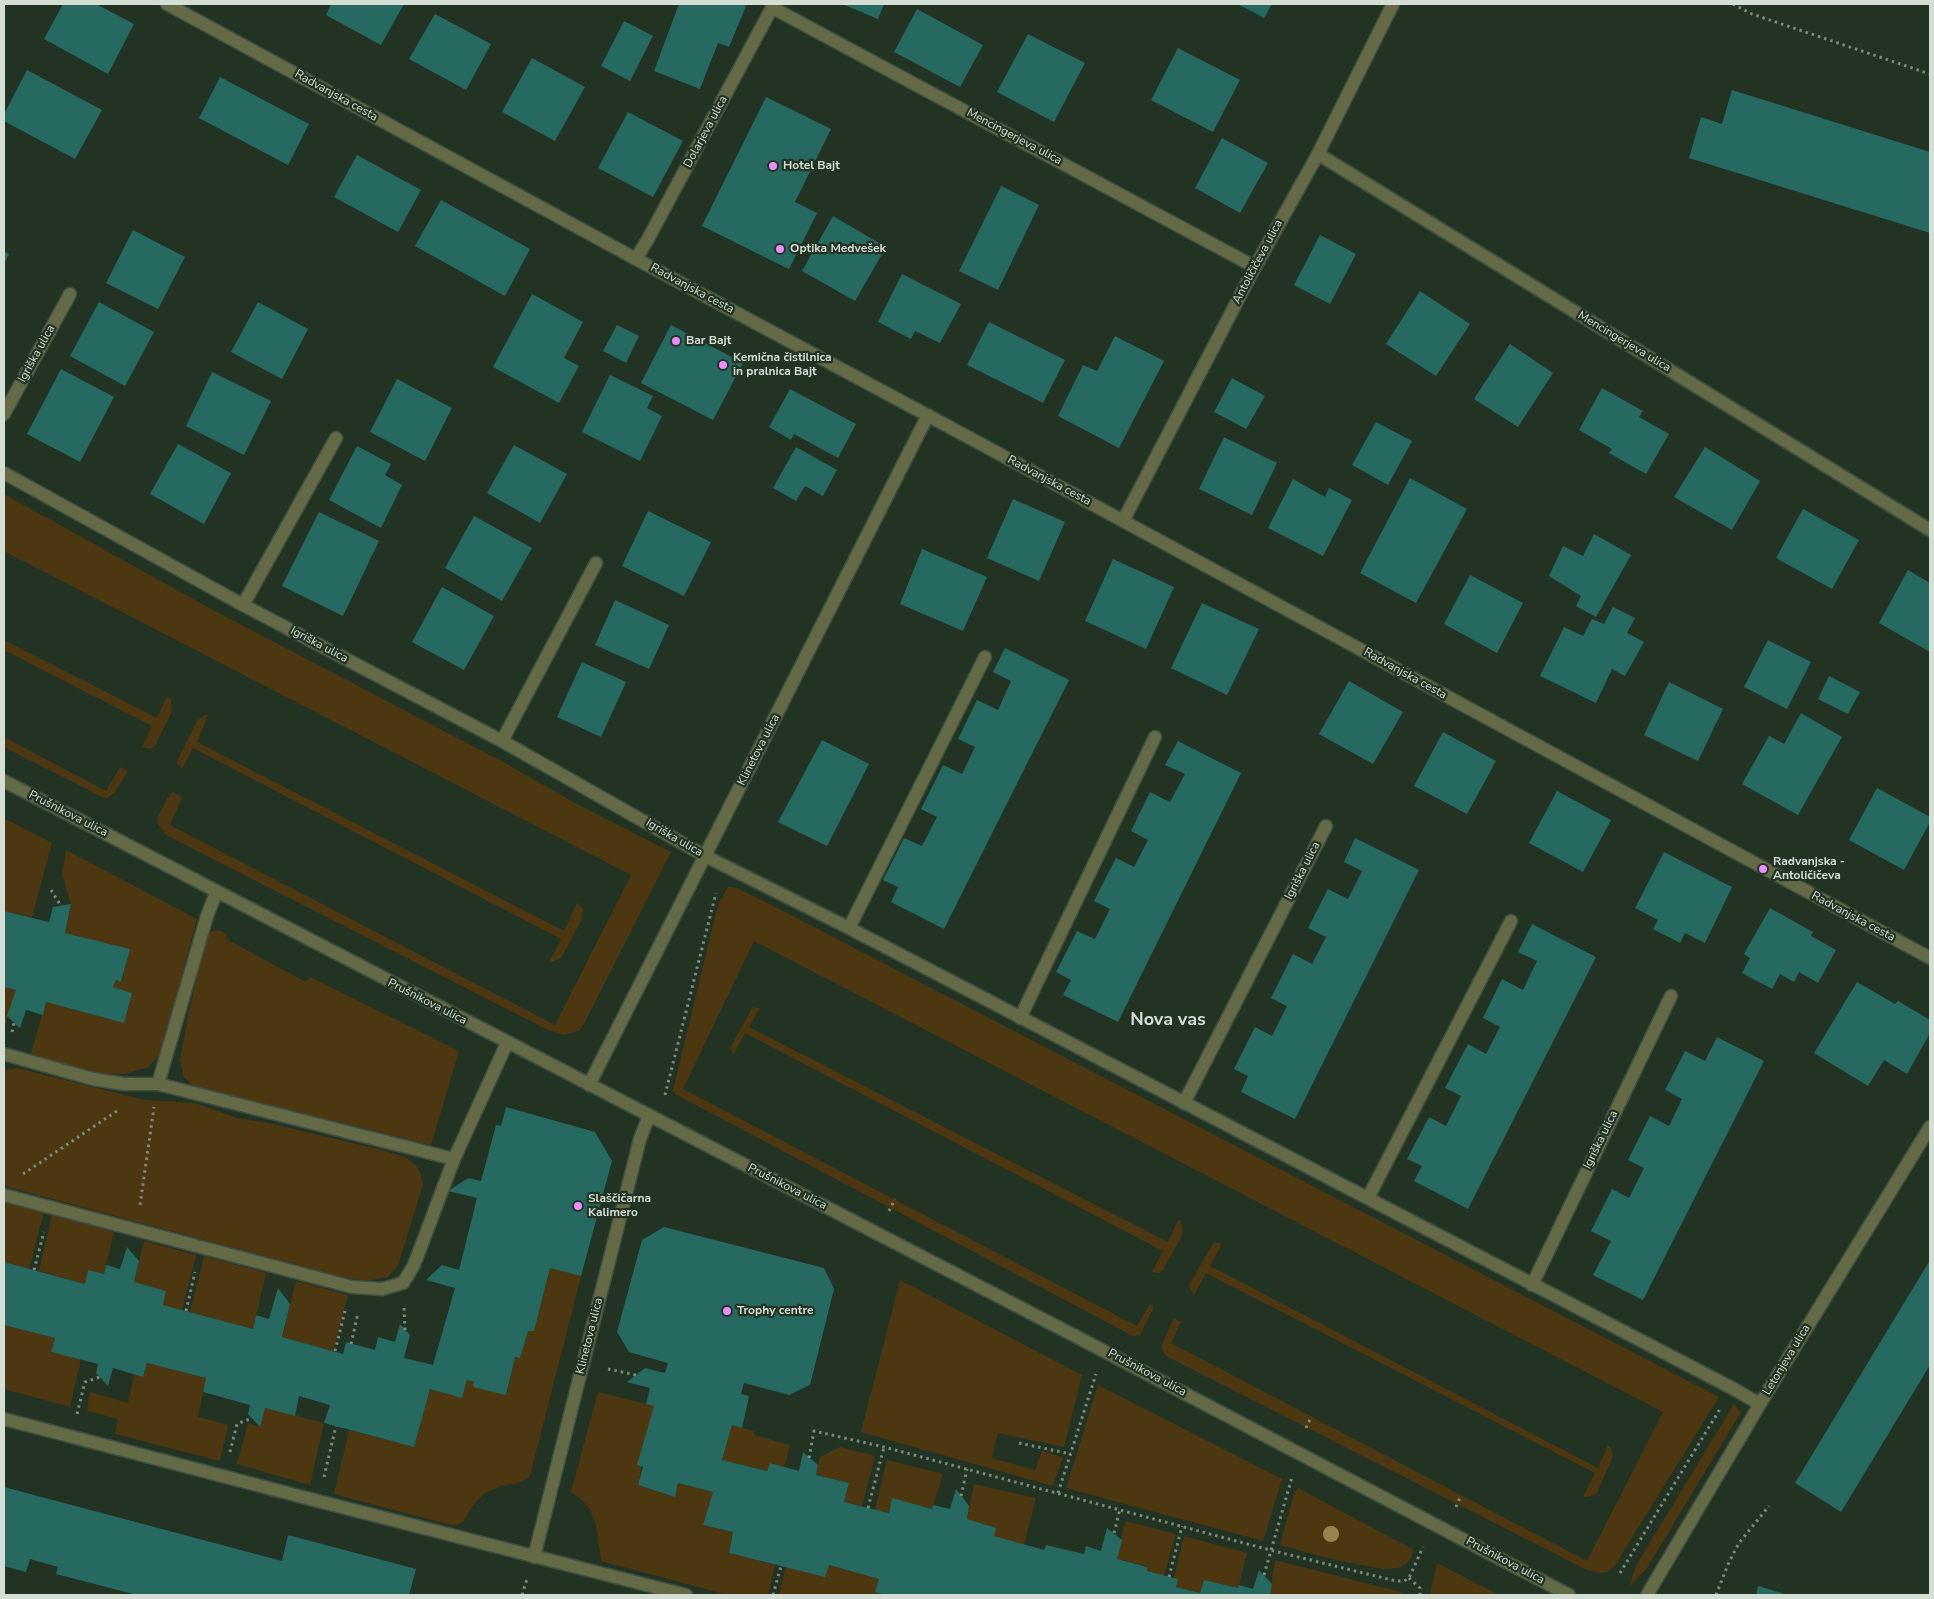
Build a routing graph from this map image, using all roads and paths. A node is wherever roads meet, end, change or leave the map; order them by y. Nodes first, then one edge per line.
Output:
1 (167, 4) edge
2 (1393, 4) edge
3 (1733, 4) edge
4 (773, 6) edge
5 (1930, 74) edge
6 (1318, 154) junction
7 (636, 259) junction
8 (1255, 267) junction
9 (70, 294) dead end
10 (4, 414) edge
11 (928, 415) junction
12 (336, 438) dead end
13 (4, 473) edge
14 (1123, 521) junction
15 (1930, 530) edge
16 (596, 563) dead end
17 (242, 605) junction
18 (985, 657) dead end
19 (1154, 737) dead end
20 (502, 741) junction
21 (4, 782) edge
22 (1326, 826) dead end
23 (705, 856) junction
24 (723, 864) junction
25 (51, 890) dead end
26 (216, 893) junction
27 (61, 906) dead end
28 (1511, 921) dead end
29 (849, 928) junction
30 (1930, 958) edge
31 (1671, 996) dead end
32 (1020, 1018) junction
33 (507, 1043) junction
34 (4, 1054) edge
35 (158, 1084) junction
36 (589, 1085) junction
37 (665, 1096) dead end
38 (1184, 1103) junction
39 (649, 1116) junction
40 (1930, 1127) edge
41 (454, 1159) junction
42 (20, 1176) dead end
43 (4, 1195) edge
44 (1368, 1198) junction
45 (895, 1199) dead end
46 (50, 1207) junction
47 (888, 1214) dead end
48 (136, 1230) junction
49 (202, 1247) junction
50 (34, 1270) dead end
51 (1532, 1284) junction
52 (352, 1286) junction
53 (186, 1311) dead end
54 (358, 1314) dead end
55 (351, 1344) dead end
56 (335, 1351) dead end
57 (1096, 1374) dead end
58 (100, 1377) dead end
59 (1725, 1401) dead end
60 (1760, 1404) junction
61 (1311, 1417) dead end
62 (4, 1418) edge
63 (252, 1418) dead end
64 (336, 1426) dead end
65 (1304, 1431) dead end
66 (71, 1436) junction
67 (1019, 1443) dead end
68 (884, 1447) junction
69 (1070, 1454) junction
70 (809, 1458) dead end
71 (967, 1469) junction
72 (1292, 1476) dead end
73 (225, 1477) junction
74 (1058, 1493) junction
75 (1461, 1495) dead end
76 (961, 1496) dead end
77 (318, 1501) junction
78 (1769, 1506) dead end
79 (868, 1508) dead end
80 (1456, 1508) dead end
81 (1120, 1509) junction
82 (1182, 1526) junction
83 (1114, 1533) dead end
84 (1423, 1546) dead end
85 (1270, 1550) junction
86 (534, 1557) junction
87 (781, 1566) dead end
88 (1620, 1573) dead end
89 (1264, 1575) dead end
90 (1169, 1577) dead end
91 (1409, 1578) junction
92 (686, 1595) edge
93 (773, 1595) edge
94 (1420, 1595) edge
95 (1568, 1595) edge
96 (1647, 1595) edge
97 (1716, 1595) edge

1 - 7 street, Radvanjska cesta
2 - 6 street, Antoličičeva ulica
3 - 5 path
4 - 7 street, Dolarjeva ulica
4 - 8 street, Mencingerjeva ulica
6 - 8 street, Antoličičeva ulica
6 - 15 street, Mencingerjeva ulica
7 - 11 street, Radvanjska cesta
8 - 14 street, Antoličičeva ulica
9 - 10 street, Igriška ulica
11 - 14 street, Radvanjska cesta
11 - 23 street, Klinetova ulica
12 - 17 street
13 - 17 street, Igriška ulica
14 - 30 street, Radvanjska cesta
16 - 20 street
17 - 20 street, Igriška ulica
18 - 29 street
19 - 32 street
20 - 23 street, Igriška ulica
21 - 26 street, Prušnikova ulica
22 - 38 street, Igriška ulica
23 - 24 street, Igriška ulica
23 - 36 street, Klinetova ulica
24 - 29 street, Igriška ulica
24 - 37 path
25 - 27 path
26 - 33 street, Prušnikova ulica
26 - 35 street
28 - 44 street
29 - 32 street, Igriška ulica
31 - 51 street, Igriška ulica
32 - 38 street, Igriška ulica
33 - 36 street, Prušnikova ulica
33 - 41 street
34 - 35 street
35 - 41 street
35 - 42 path
35 - 48 path
36 - 39 street, Prušnikova ulica
38 - 44 street, Igriška ulica
39 - 86 street, Klinetova ulica
39 - 95 street, Prušnikova ulica
40 - 60 street, Letonjeva ulica
41 - 52 street
43 - 46 street
44 - 51 street, Igriška ulica
45 - 47 path
46 - 48 street
46 - 50 path
48 - 49 street
49 - 52 street
49 - 53 path
51 - 60 street, Igriška ulica
52 - 56 path
54 - 55 path
57 - 69 path
58 - 66 path
59 - 88 path
60 - 96 street, Letonjeva ulica
61 - 65 path
62 - 66 street
63 - 73 path
64 - 77 path
66 - 73 street
67 - 69 path
68 - 70 path
68 - 71 path
68 - 79 path
69 - 74 path
71 - 74 path
71 - 76 path
72 - 85 path
73 - 77 street
74 - 81 path
75 - 80 path
77 - 86 street
78 - 97 path
81 - 82 path
81 - 83 path
82 - 85 path
82 - 90 path
84 - 91 path
85 - 89 path
85 - 91 path
86 - 92 street
87 - 93 path
91 - 94 path

